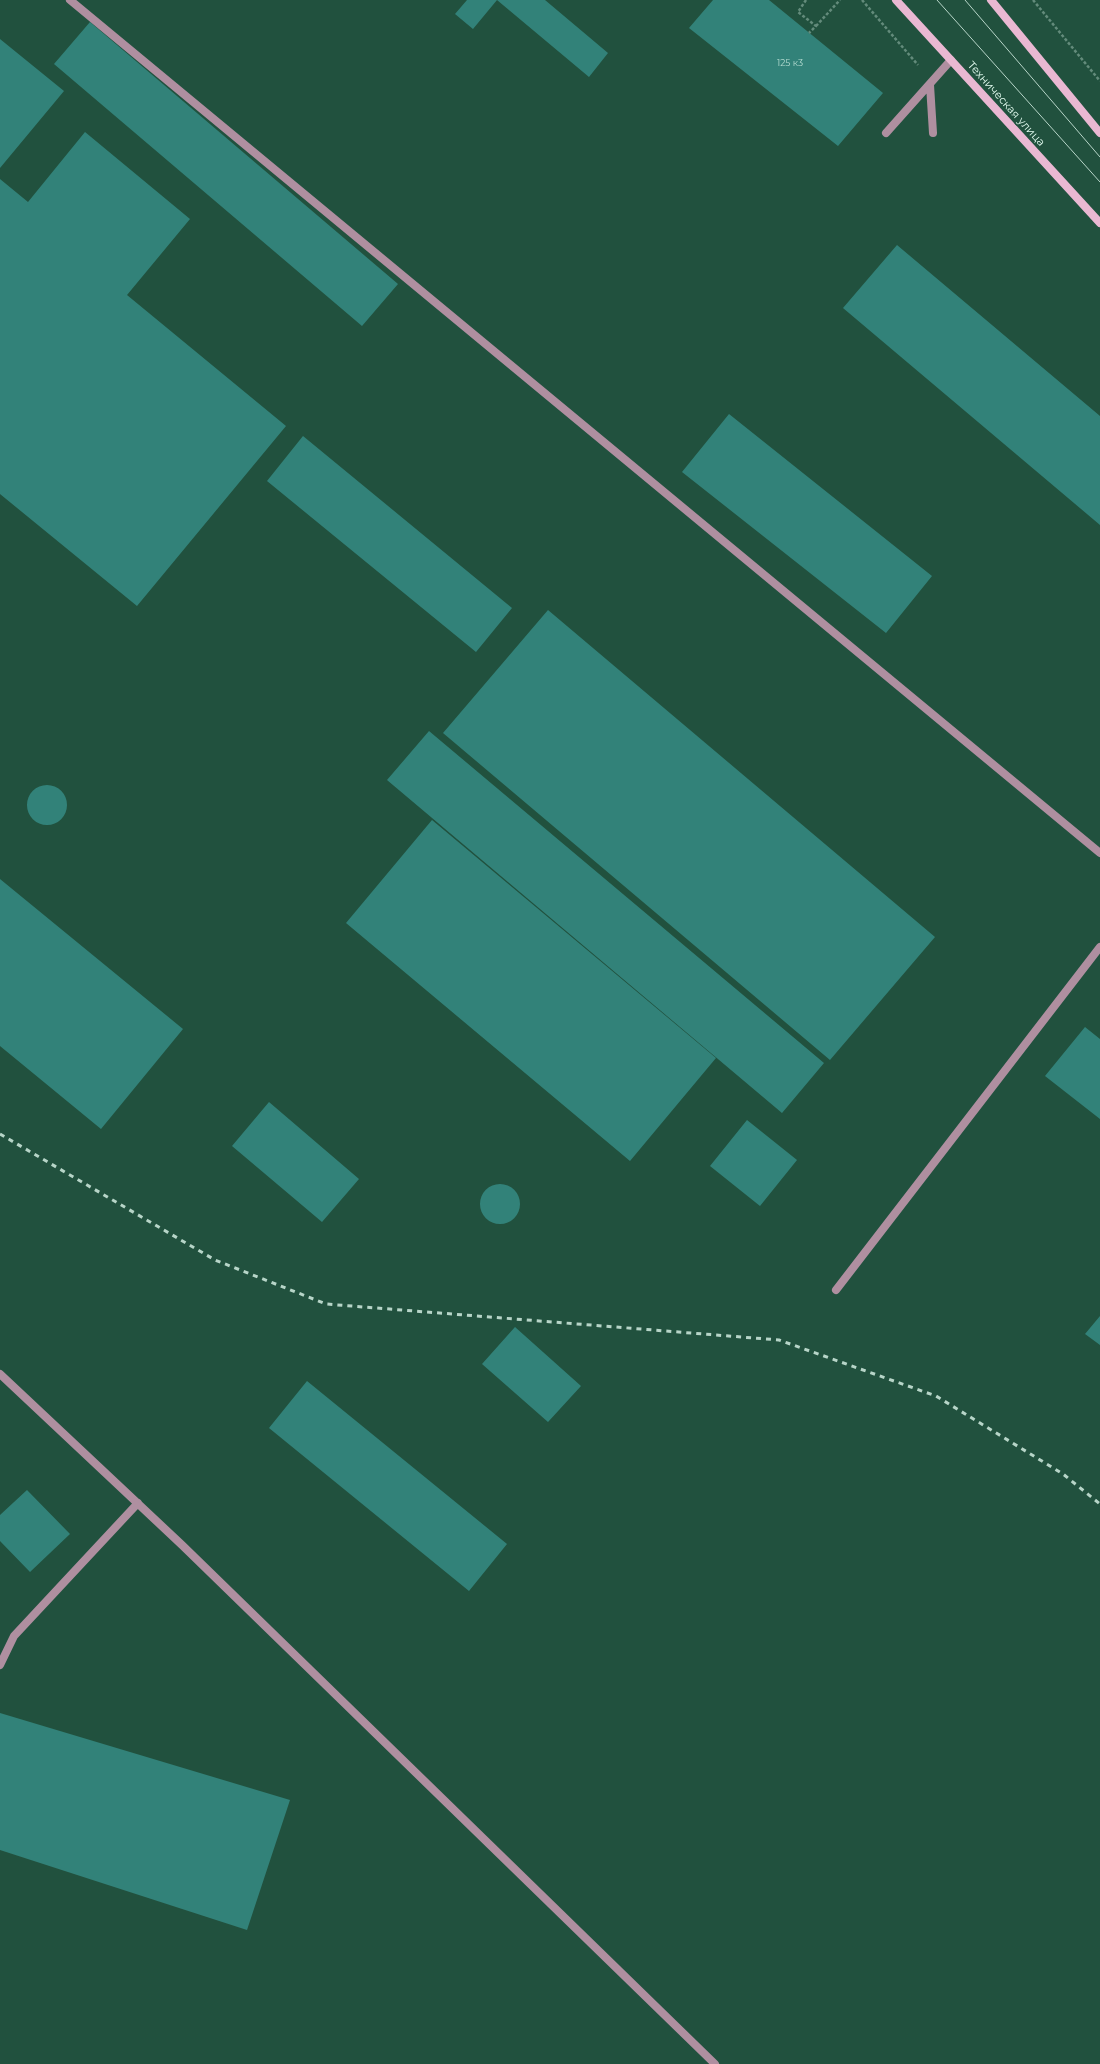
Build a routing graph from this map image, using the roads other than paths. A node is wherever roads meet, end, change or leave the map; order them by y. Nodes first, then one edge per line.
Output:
1 (70, 0) edge
2 (896, 0) edge
3 (991, 0) edge
4 (951, 60) junction
5 (931, 84) junction
6 (886, 133) dead end
7 (933, 133) dead end
8 (1100, 133) edge
9 (1100, 223) edge
10 (1100, 852) edge
11 (1100, 947) edge
12 (836, 1290) dead end
13 (0, 1374) edge
14 (138, 1503) junction
15 (0, 1665) edge
16 (714, 2064) edge

1 - 10 lane
2 - 4 main road, Техническая улица
3 - 8 main road
4 - 5 lane
4 - 9 main road, Техническая улица
5 - 6 lane
5 - 7 lane
11 - 12 lane
13 - 14 lane
14 - 15 lane
14 - 16 lane

